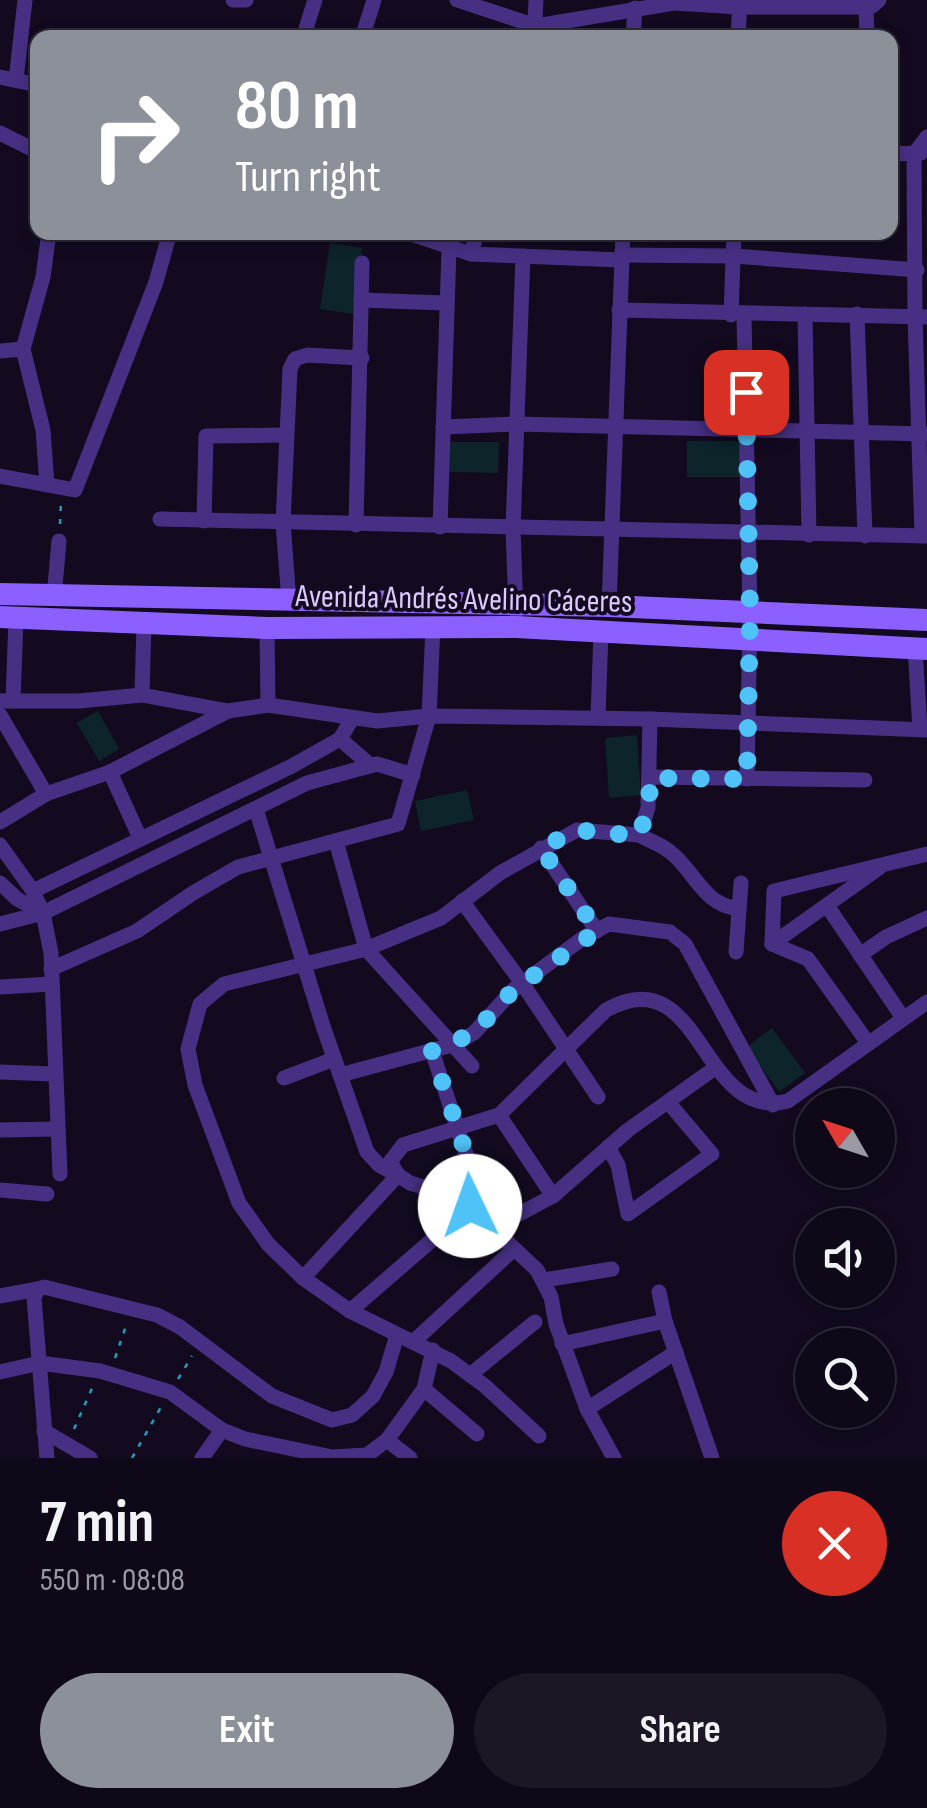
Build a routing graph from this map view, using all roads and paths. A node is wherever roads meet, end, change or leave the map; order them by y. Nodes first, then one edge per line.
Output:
1 (25, 0) edge
2 (234, 0) edge
3 (246, 0) edge
4 (315, 0) edge
5 (374, 0) edge
6 (457, 0) edge
7 (536, 0) edge
8 (872, 3) edge
9 (629, 4) edge
10 (739, 4) edge
11 (305, 30) edge
12 (365, 30) edge
13 (530, 30) edge
14 (535, 30) edge
15 (542, 30) edge
16 (632, 30) edge
17 (738, 30) edge
18 (868, 30) edge
19 (5, 79) edge
20 (30, 84) edge
21 (0, 134) edge
22 (927, 137) edge
23 (30, 148) edge
24 (921, 153) edge
25 (48, 240) edge
26 (168, 240) edge
27 (427, 240) edge
28 (474, 240) edge
29 (623, 240) edge
30 (734, 240) edge
31 (449, 249) junction
32 (470, 254) junction
33 (522, 256) junction
34 (734, 256) junction
35 (622, 257) junction
36 (362, 263) dead end
37 (917, 270) junction
38 (361, 300) junction
39 (445, 303) junction
40 (619, 310) junction
41 (805, 314) junction
42 (857, 314) junction
43 (737, 315) junction
44 (921, 316) edge
45 (23, 349) junction
46 (0, 351) edge
47 (362, 358) junction
48 (517, 424) junction
49 (443, 427) junction
50 (615, 429) junction
51 (748, 431) junction
52 (806, 432) junction
53 (862, 434) junction
54 (923, 434) edge
55 (286, 435) junction
56 (0, 476) edge
57 (55, 486) junction
58 (160, 520) dead end
59 (204, 521) junction
60 (283, 523) junction
61 (356, 525) junction
62 (440, 527) junction
63 (513, 529) junction
64 (612, 529) junction
65 (748, 534) junction
66 (809, 535) junction
67 (866, 536) junction
68 (924, 536) edge
69 (58, 540) joint
70 (0, 594) edge
71 (54, 597) junction
72 (289, 601) junction
73 (609, 606) junction
74 (750, 614) junction
75 (516, 616) junction
76 (8, 618) edge
77 (927, 620) edge
78 (144, 624) junction
79 (433, 627) junction
80 (267, 628) junction
81 (601, 631) junction
82 (750, 639) junction
83 (921, 648) edge
84 (142, 695) junction
85 (6, 701) edge
86 (268, 705) junction
87 (228, 711) junction
88 (0, 715) edge
89 (429, 716) junction
90 (598, 718) junction
91 (352, 719) junction
92 (650, 719) junction
93 (750, 722) junction
94 (924, 729) edge
95 (340, 740) junction
96 (370, 766) junction
97 (110, 772) junction
98 (413, 776) junction
99 (651, 778) junction
100 (747, 779) junction
101 (865, 780) dead end
102 (46, 794) junction
103 (256, 809) junction
104 (0, 822) edge
105 (639, 836) junction
106 (140, 838) junction
107 (336, 841) junction
108 (0, 845) edge
109 (541, 848) junction
110 (927, 854) edge
111 (272, 859) junction
112 (886, 863) junction
113 (741, 883) dead end
114 (0, 884) edge
115 (33, 891) junction
116 (462, 901) junction
117 (828, 907) junction
118 (738, 908) junction
119 (43, 913) junction
120 (927, 918) edge
121 (0, 924) edge
122 (597, 931) junction
123 (772, 944) junction
124 (366, 949) junction
125 (736, 952) dead end
126 (860, 955) junction
127 (304, 965) junction
128 (51, 977) junction
129 (522, 983) junction
130 (0, 988) edge
131 (927, 1002) edge
132 (903, 1018) junction
133 (868, 1043) junction
134 (452, 1045) junction
135 (567, 1050) junction
136 (432, 1051) junction
137 (472, 1066) dead end
138 (337, 1067) junction
139 (716, 1068) junction
140 (0, 1072) edge
141 (54, 1074) junction
142 (284, 1078) dead end
143 (598, 1096) dead end
144 (668, 1102) junction
145 (773, 1105) junction
146 (500, 1115) junction
147 (56, 1129) junction
148 (458, 1129) junction
149 (0, 1130) edge
150 (608, 1147) junction
151 (60, 1174) dead end
152 (398, 1175) junction
153 (0, 1190) edge
154 (48, 1194) dead end
155 (553, 1196) junction
156 (470, 1206) junction
157 (491, 1229) junction
158 (514, 1249) junction
159 (612, 1270) dead end
160 (304, 1278) junction
161 (544, 1280) junction
162 (38, 1290) junction
163 (659, 1292) dead end
164 (0, 1296) edge
165 (132, 1308) junction
166 (350, 1312) junction
167 (666, 1321) junction
168 (535, 1322) dead end
169 (405, 1338) junction
170 (562, 1344) junction
171 (433, 1350) junction
172 (676, 1352) junction
173 (40, 1363) junction
174 (0, 1372) edge
175 (105, 1373) junction
176 (470, 1375) junction
177 (424, 1389) junction
178 (587, 1409) junction
179 (222, 1430) junction
180 (44, 1431) junction
181 (477, 1434) dead end
182 (538, 1436) dead end
183 (246, 1439) junction
184 (387, 1440) junction
185 (67, 1446) junction
186 (300, 1455) edge
187 (367, 1456) edge
188 (47, 1458) edge
189 (90, 1458) edge
190 (202, 1458) edge
191 (241, 1458) edge
192 (410, 1458) edge
193 (614, 1458) edge
194 (712, 1458) edge

1 - 19 street
2 - 3 street
4 - 11 street
5 - 12 street
6 - 13 street
7 - 14 street
8 - 10 street
8 - 18 street
9 - 10 street
9 - 15 street
9 - 16 street
10 - 17 street
19 - 20 street
21 - 23 street
22 - 24 street
24 - 37 street
25 - 45 street
26 - 57 street
27 - 31 street
28 - 32 street
29 - 35 street
30 - 34 street
31 - 32 street
31 - 39 street
32 - 33 street
33 - 35 street
33 - 48 street
34 - 35 street
34 - 37 street
34 - 43 street
35 - 40 street
36 - 38 street
37 - 44 street
38 - 39 street
38 - 47 street
39 - 49 street
40 - 43 street
40 - 50 street
41 - 42 street
41 - 43 street
41 - 52 street
42 - 44 street
42 - 53 street
43 - 51 street
44 - 54 street
45 - 46 street
45 - 57 street
47 - 55 street
47 - 61 street
48 - 49 street
48 - 50 street
48 - 63 street
49 - 62 street
50 - 51 street
50 - 64 street
51 - 52 street
51 - 65 street
52 - 53 street
52 - 66 street
53 - 54 street
53 - 67 street
54 - 68 street
55 - 59 street
55 - 60 street
56 - 57 street
57 - 69 path
58 - 59 street
59 - 60 street
60 - 61 street
60 - 72 street
61 - 62 street
62 - 63 street
63 - 64 street
63 - 75 street
64 - 65 street
64 - 73 street
65 - 66 street
65 - 74 street
66 - 67 street
67 - 68 street
69 - 71 street
70 - 71 street, Avenida Andrés Avelino Cáceres
71 - 72 street, Avenida Andrés Avelino Cáceres
72 - 75 street, Avenida Andrés Avelino Cáceres
73 - 74 street, Avenida Andrés Avelino Cáceres
73 - 75 street, Avenida Andrés Avelino Cáceres
74 - 77 street, Avenida Andrés Avelino Cáceres
74 - 82 street
75 - 79 street, Avenida Andrés Avelino Cáceres
75 - 81 street, Avenida Andrés Avelino Cáceres
76 - 78 street, Avenida Andrés Avelino Cáceres
76 - 85 street
78 - 80 street, Avenida Andrés Avelino Cáceres
78 - 84 street
79 - 80 street, Avenida Andrés Avelino Cáceres
79 - 89 street
80 - 86 street
81 - 82 street, Avenida Andrés Avelino Cáceres
81 - 90 street
82 - 83 street, Avenida Andrés Avelino Cáceres
82 - 93 street
83 - 94 street
84 - 85 street
84 - 87 street
86 - 87 street
86 - 91 street
87 - 97 street
88 - 102 street
89 - 90 street
89 - 91 street
89 - 98 street
90 - 92 street
91 - 95 street
92 - 93 street
92 - 99 street
93 - 94 street
93 - 100 street
95 - 96 street
95 - 106 street
96 - 98 street
96 - 103 street
97 - 102 street
97 - 106 street
98 - 107 street
99 - 100 street
99 - 105 street
100 - 101 street
102 - 104 street
103 - 111 street
103 - 119 street
105 - 109 street
105 - 118 street
106 - 115 street
107 - 111 street
107 - 124 street
108 - 115 street
109 - 116 street
109 - 122 street
110 - 112 street
111 - 127 street
111 - 128 street
112 - 117 street
112 - 123 street
113 - 118 street
114 - 119 street
115 - 119 street
116 - 124 street
116 - 129 street
117 - 123 street
117 - 126 street
118 - 125 street
119 - 121 street
119 - 128 street
120 - 126 street
122 - 129 street
122 - 145 street
123 - 133 street
124 - 127 street
124 - 134 street
126 - 132 street
127 - 138 street
127 - 160 street
128 - 130 street
128 - 141 street
129 - 134 street
129 - 135 street
131 - 132 street
132 - 133 street
133 - 145 street
134 - 136 street
134 - 137 street
135 - 139 street
135 - 143 street
135 - 146 street
136 - 138 street
136 - 148 street
138 - 142 street
138 - 152 street
139 - 144 street
139 - 145 street
140 - 141 street
141 - 147 street
144 - 150 street
144 - 150 street
146 - 148 street
146 - 155 street
147 - 149 street
147 - 151 street
148 - 152 street
148 - 156 street
150 - 155 street
152 - 156 street
152 - 160 street
153 - 154 street
155 - 157 street
156 - 157 street
156 - 166 street
157 - 158 street
158 - 161 street
158 - 169 street
159 - 161 street
160 - 166 street
161 - 170 street
162 - 164 street
162 - 165 street
162 - 173 street
163 - 167 street
165 - 169 street
165 - 175 path
166 - 169 street
167 - 170 street
167 - 172 street
168 - 176 street
169 - 171 street
170 - 178 street
171 - 176 street
171 - 177 street
172 - 178 street
172 - 194 street
173 - 174 street
173 - 175 street
173 - 180 street
175 - 179 street
175 - 185 path
176 - 182 street
177 - 181 street
177 - 184 street
178 - 193 street
179 - 183 street
179 - 190 street
180 - 185 street
180 - 188 street
183 - 186 street
183 - 191 street
184 - 187 street
184 - 192 street
185 - 189 street
186 - 187 street

